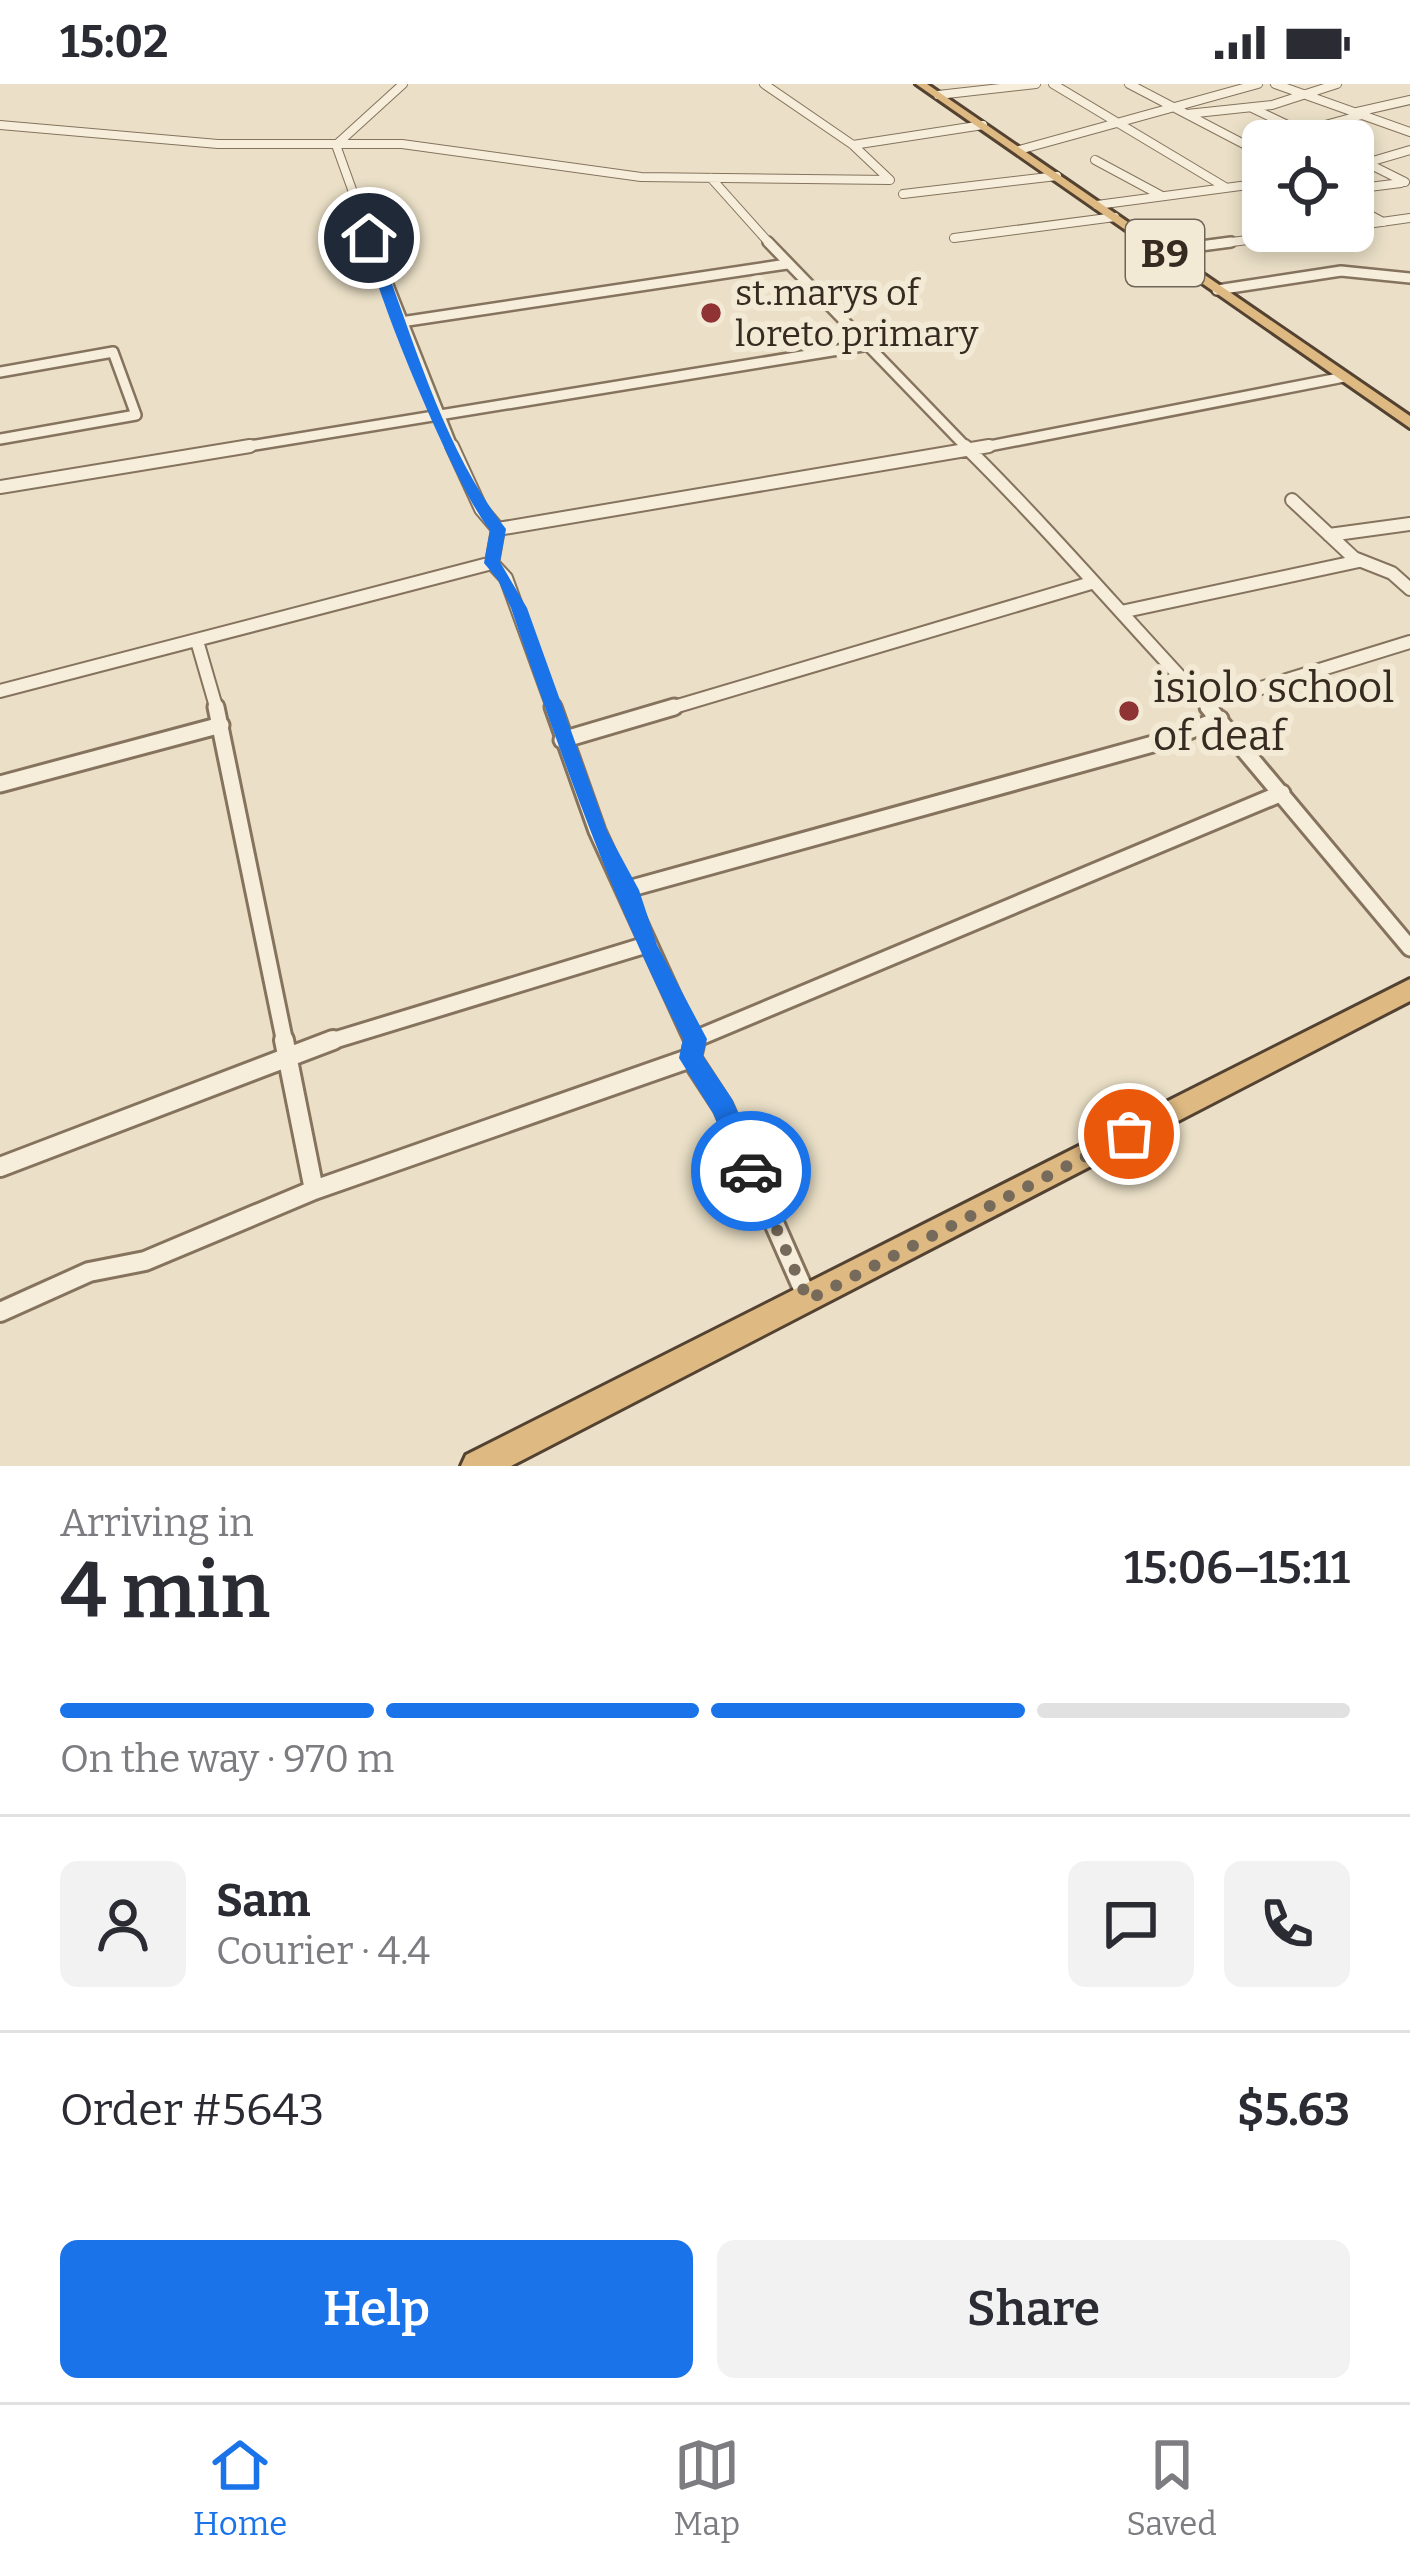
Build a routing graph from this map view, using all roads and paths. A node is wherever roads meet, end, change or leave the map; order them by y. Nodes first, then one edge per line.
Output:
1 (403, 84) edge
2 (764, 84) edge
3 (921, 84) edge
4 (1036, 84) edge
5 (1053, 84) edge
6 (1129, 84) edge
7 (1258, 84) edge
8 (1275, 84) edge
9 (1337, 84) edge
10 (1308, 94) junction
11 (938, 95) junction
12 (1410, 100) edge
13 (1252, 108) junction
14 (1174, 109) junction
15 (1360, 113) junction
16 (1187, 114) junction
17 (1276, 120) edge
18 (1338, 120) edge
19 (0, 124) edge
20 (1122, 124) junction
21 (983, 125) junction
22 (1410, 132) edge
23 (341, 140) junction
24 (1242, 143) edge
25 (854, 145) junction
26 (1019, 150) junction
27 (1410, 150) edge
28 (1095, 160) dead end
29 (1374, 161) edge
30 (1374, 167) edge
31 (1057, 176) junction
32 (711, 178) junction
33 (1408, 182) edge
34 (1242, 185) edge
35 (1374, 186) edge
36 (1225, 187) junction
37 (903, 194) dead end
38 (1162, 196) junction
39 (1097, 205) junction
40 (1115, 217) junction
41 (1374, 217) edge
42 (1410, 218) edge
43 (1383, 222) junction
44 (1374, 223) edge
45 (955, 238) dead end
46 (1242, 241) edge
47 (1163, 251) junction
48 (787, 263) junction
49 (1410, 278) edge
50 (1216, 290) junction
51 (401, 322) junction
52 (863, 346) junction
53 (0, 372) edge
54 (1344, 377) junction
55 (437, 414) junction
56 (1410, 423) edge
57 (0, 439) edge
58 (970, 450) junction
59 (0, 487) edge
60 (1292, 500) dead end
61 (1410, 524) edge
62 (498, 529) junction
63 (1329, 535) junction
64 (1359, 561) junction
65 (492, 563) junction
66 (1091, 583) junction
67 (1410, 589) edge
68 (1121, 612) junction
69 (196, 641) junction
70 (1410, 641) edge
71 (0, 691) edge
72 (1207, 705) junction
73 (1220, 719) junction
74 (221, 725) junction
75 (562, 740) junction
76 (0, 784) edge
77 (1282, 793) junction
78 (628, 890) junction
79 (646, 945) junction
80 (1410, 948) edge
81 (1410, 989) edge
82 (693, 1048) junction
83 (287, 1057) junction
84 (0, 1167) edge
85 (314, 1190) junction
86 (808, 1300) junction
87 (0, 1312) edge
88 (477, 1466) edge

1 - 23 street
2 - 25 street
3 - 11 highway, B9
4 - 11 street
5 - 20 street
6 - 14 street
7 - 14 street
8 - 10 street
9 - 10 street
10 - 13 street
10 - 15 street
11 - 21 highway, B9
12 - 15 street
13 - 16 street
13 - 17 street
14 - 16 street
14 - 20 street
15 - 18 street
15 - 22 street
16 - 24 street
19 - 23 street
20 - 26 street
20 - 36 street
21 - 25 street
21 - 26 highway, B9
23 - 32 street
23 - 51 street
25 - 32 street
26 - 31 highway, B9
27 - 29 street
28 - 38 street
30 - 33 street
31 - 37 street
31 - 39 highway, B9
32 - 48 street
33 - 35 street
34 - 36 street
36 - 38 street
38 - 39 street
39 - 40 highway, B9
40 - 45 street
40 - 47 highway, B9
41 - 43 street
42 - 43 street
43 - 44 street
46 - 47 street
47 - 50 highway, B9
48 - 51 street
48 - 52 street
49 - 50 street
50 - 54 highway, B9
51 - 55 street
52 - 55 street
52 - 58 street
53 - 57 street
54 - 56 highway, B9
54 - 58 street
55 - 59 street
55 - 62 street
58 - 62 street
58 - 66 street
60 - 63 street
61 - 63 street
62 - 65 street
63 - 64 street
64 - 67 street
64 - 68 street
65 - 69 street
65 - 75 street
66 - 68 street
66 - 75 street
68 - 72 street
69 - 71 street
69 - 74 street
70 - 72 street
72 - 73 street
73 - 77 street
73 - 78 street
74 - 76 street
74 - 83 street
75 - 78 street
77 - 80 street
77 - 82 street
78 - 79 street
79 - 82 street
79 - 83 street
81 - 86 highway
82 - 85 street
82 - 86 street
83 - 84 street
83 - 85 street
85 - 87 street
86 - 88 highway

